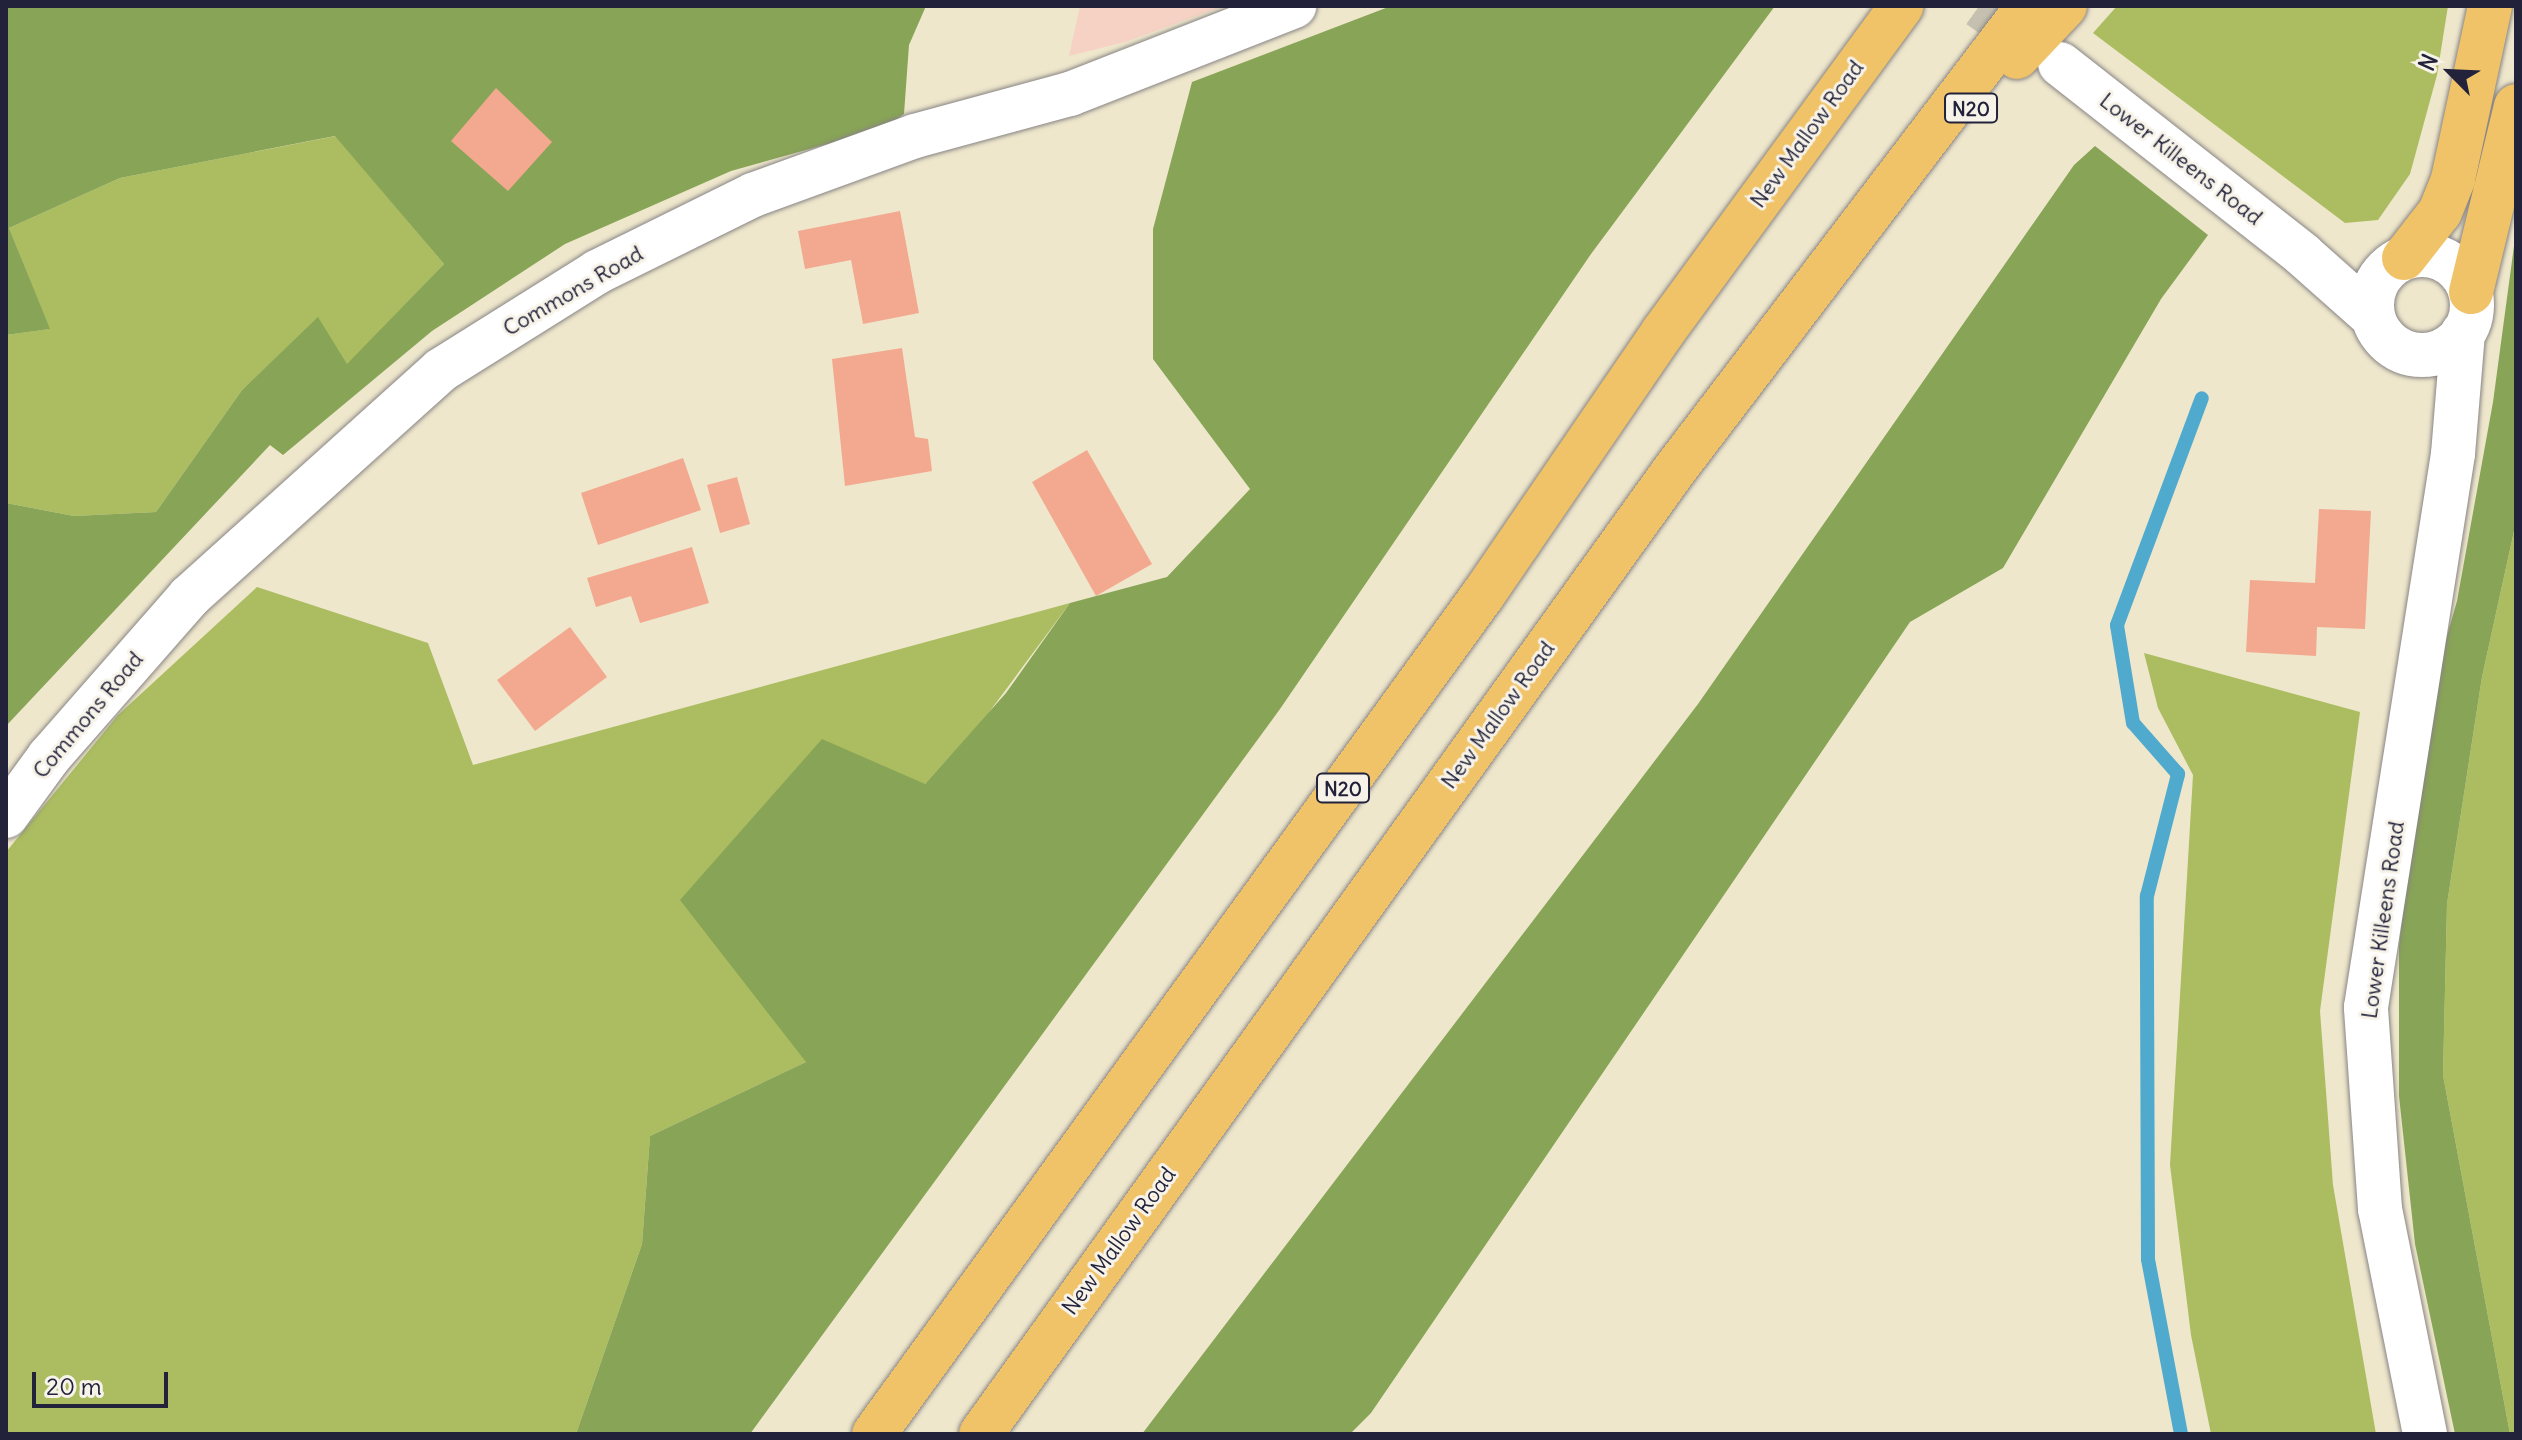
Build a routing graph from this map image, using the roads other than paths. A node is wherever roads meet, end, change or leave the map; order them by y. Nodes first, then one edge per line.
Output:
1 (1294, 6) edge
2 (1902, 6) edge
3 (2028, 6) edge
4 (2065, 6) edge
5 (2490, 6) edge
6 (2060, 64) tunnel mouth
7 (2516, 106) edge
8 (1873, 206) junction
9 (2302, 254) junction
10 (2396, 263) junction
11 (2467, 312) junction
12 (2373, 317) junction
13 (2411, 354) junction
14 (2453, 454) junction
15 (6, 816) edge
16 (874, 1434) edge
17 (981, 1434) edge
18 (2425, 1434) edge

1 - 15 street, Commons Road
2 - 16 highway, New Mallow Road / N20
3 - 8 highway, New Mallow Road / N20
4 - 8 highway, N20
5 - 10 highway
6 - 9 street, Lower Killeens Road
7 - 11 highway
8 - 17 highway, New Mallow Road / N20
9 - 10 street, Lower Killeens Road
9 - 12 street, Lower Killeens Road
10 - 11 street
10 - 12 street
11 - 13 street
11 - 14 street, Lower Killeens Road
12 - 13 street
13 - 14 street
14 - 18 street, Lower Killeens Road

